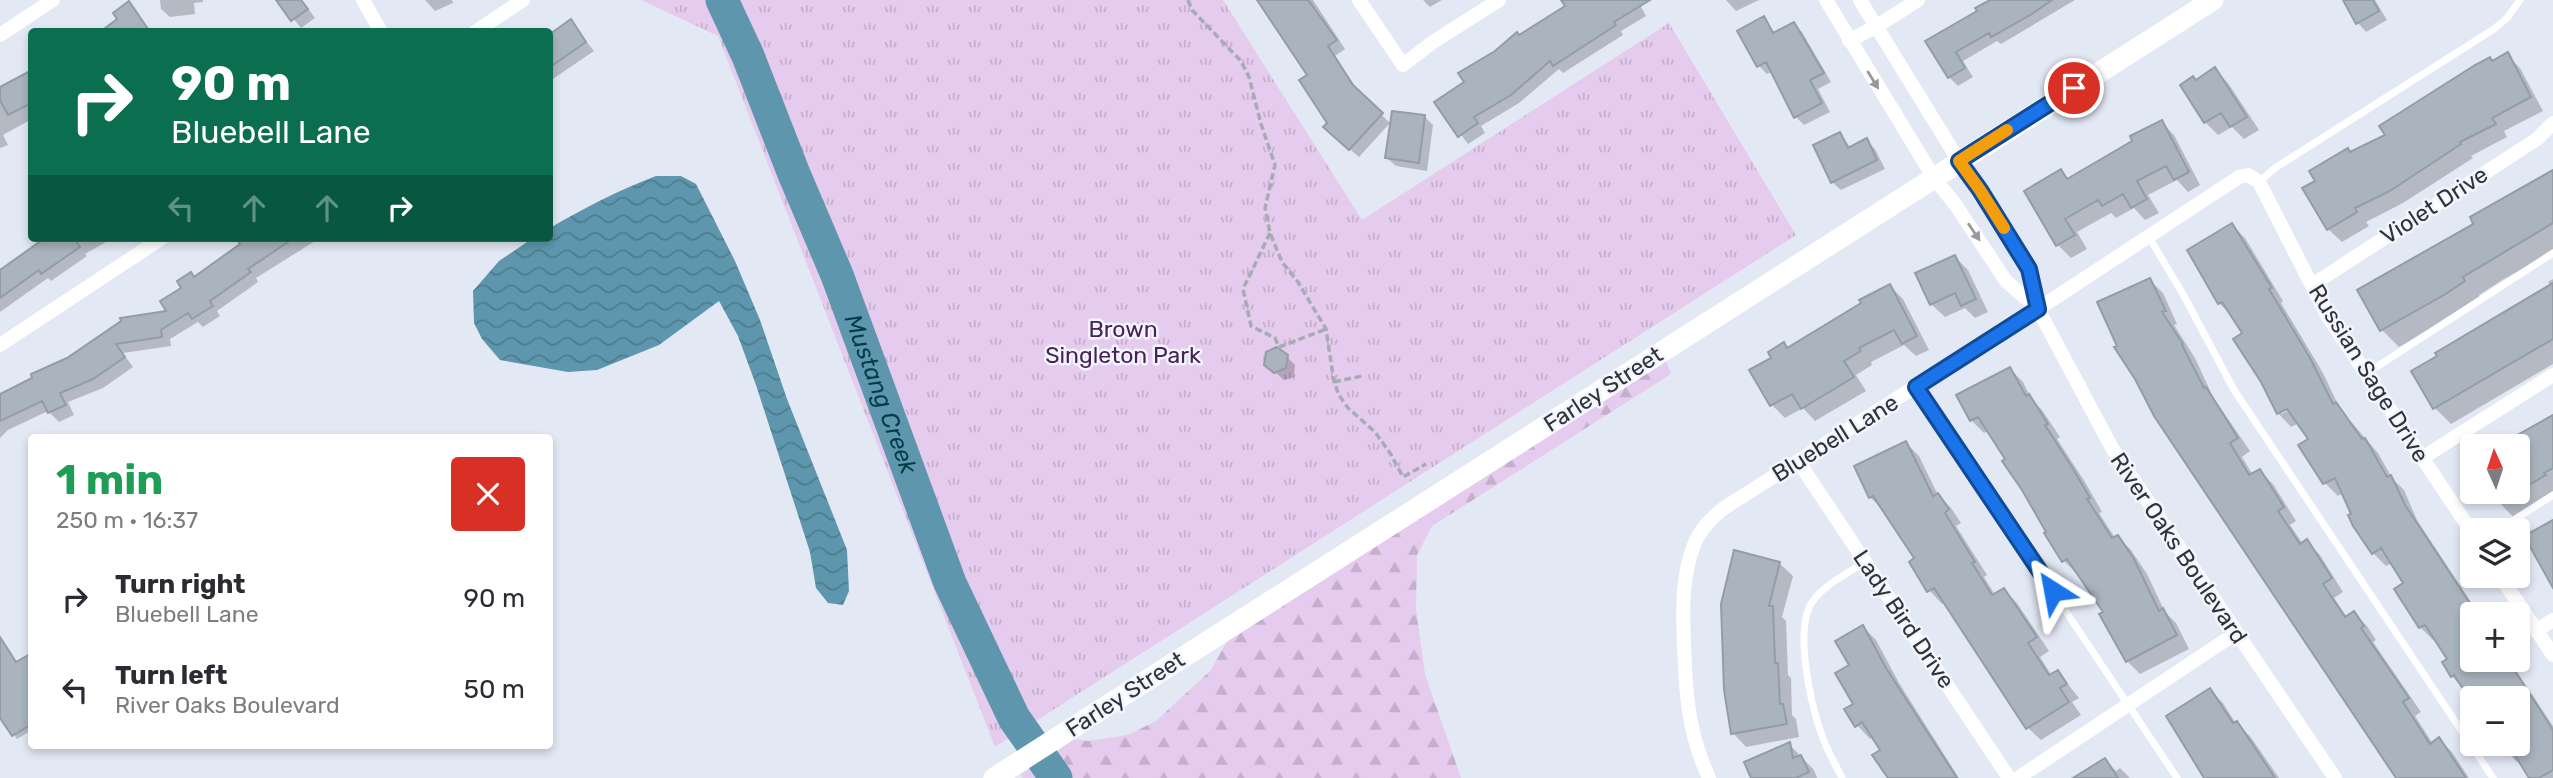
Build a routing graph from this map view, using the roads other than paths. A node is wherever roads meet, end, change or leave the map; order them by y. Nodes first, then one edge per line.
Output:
1 (53, 0) edge
2 (363, 0) edge
3 (523, 0) edge
4 (1359, 0) edge
5 (1499, 0) edge
6 (1826, 0) edge
7 (1860, 0) edge
8 (1918, 0) edge
9 (2213, 0) edge
10 (2520, 0) edge
11 (1877, 26) junction
12 (379, 28) edge
13 (481, 28) edge
14 (0, 35) edge
15 (1849, 41) junction
16 (2553, 123) edge
17 (1959, 161) junction
18 (1934, 177) junction
19 (2253, 179) junction
20 (2148, 236) junction
21 (156, 242) edge
22 (2553, 253) edge
23 (2312, 285) junction
24 (2038, 309) junction
25 (0, 345) edge
26 (2366, 374) junction
27 (2553, 374) edge
28 (1916, 387) junction
29 (2423, 458) junction
30 (1798, 461) junction
31 (2553, 495) edge
32 (2462, 518) edge
33 (2517, 518) edge
34 (1865, 562) junction
35 (2508, 588) edge
36 (2553, 620) edge
37 (2536, 631) junction
38 (2236, 633) junction
39 (2553, 655) edge
40 (2128, 705) junction
41 (1002, 773) edge
42 (1709, 778) edge
43 (1842, 778) edge
44 (2009, 778) edge
45 (2018, 778) edge
46 (2177, 778) edge
47 (2335, 778) edge
48 (2493, 778) edge

1 - 14 street
2 - 12 street
3 - 13 street
4 - 5 street
6 - 15 street, River Oaks Boulevard
7 - 11 street, River Oaks Boulevard
8 - 11 street
9 - 17 street, Farley Street
10 - 19 lane
11 - 15 street
11 - 17 street, River Oaks Boulevard
15 -> 18 street, River Oaks Boulevard
16 - 23 street, Violet Drive
17 - 18 street, Farley Street
17 - 24 street, River Oaks Boulevard
18 -> 24 street, River Oaks Boulevard
18 - 41 street, Farley Street
19 - 20 street, Bluebell Lane
19 - 23 street, Russian Sage Drive
20 - 24 street, Bluebell Lane
20 - 48 lane
21 - 25 street
22 - 26 lane
23 - 26 street, Russian Sage Drive
24 - 28 street, Bluebell Lane
24 - 38 street, River Oaks Boulevard
26 - 29 street, Russian Sage Drive
27 - 29 street
28 - 30 street, Bluebell Lane
28 - 40 lane
29 - 32 street, Russian Sage Drive
30 - 34 street, Lady Bird Drive
30 - 42 street, Bluebell Lane
31 - 33 lane
34 - 43 lane
34 - 44 street, Lady Bird Drive
35 - 37 street
36 - 37 street
37 - 39 street
38 - 40 street
38 - 47 street, River Oaks Boulevard
40 - 45 street
40 - 46 lane

